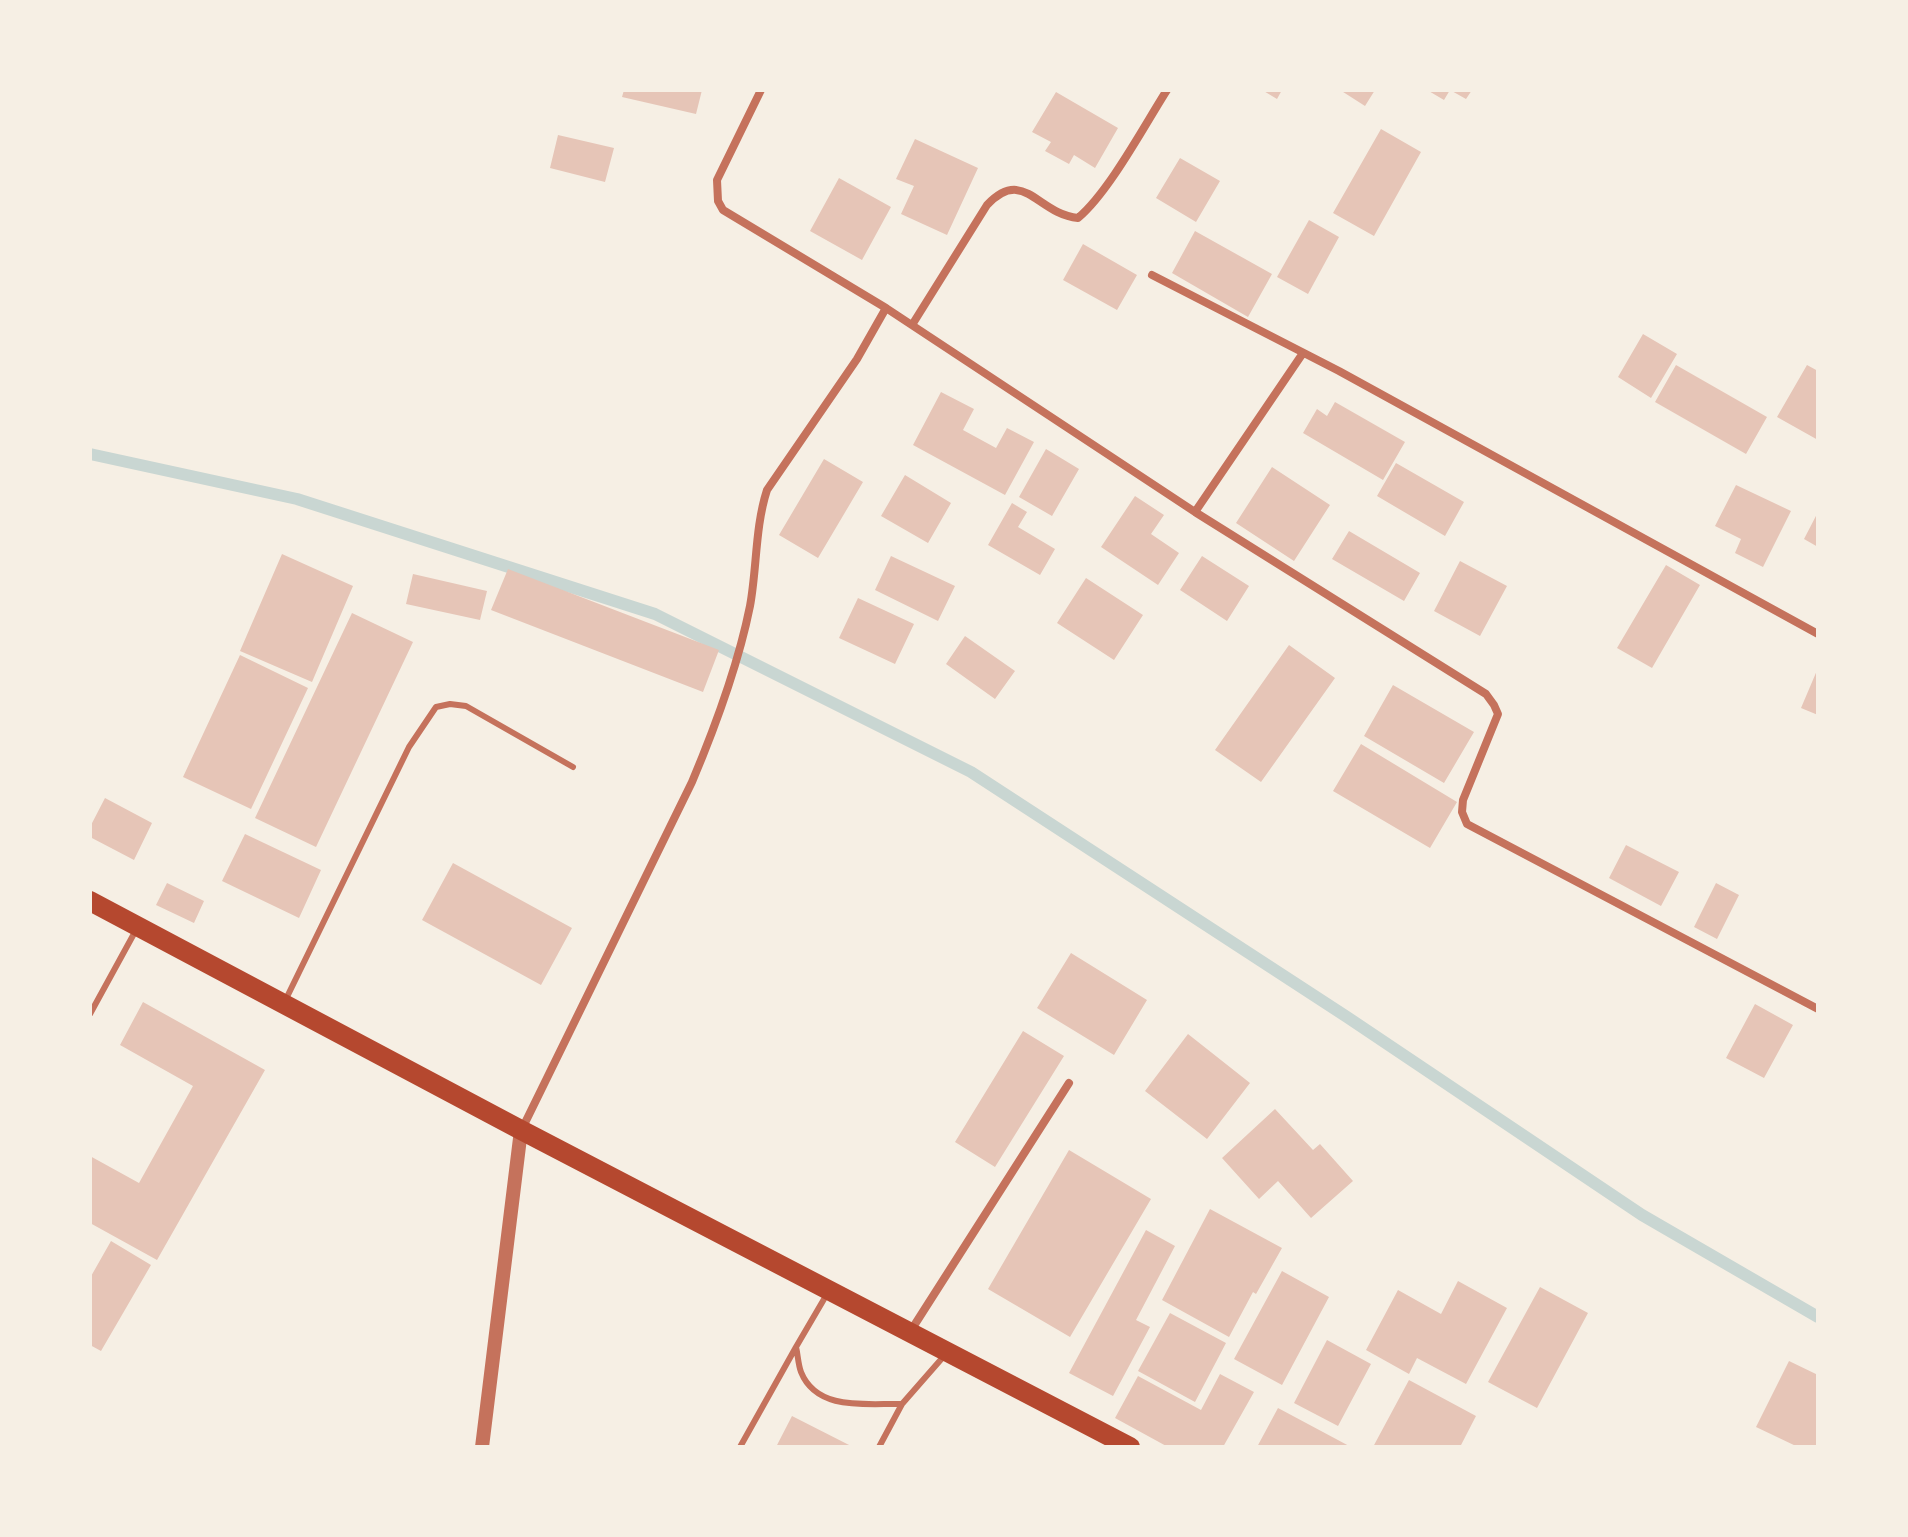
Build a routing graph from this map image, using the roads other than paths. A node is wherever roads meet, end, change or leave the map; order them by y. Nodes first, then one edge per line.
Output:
1 (761, 90) edge
2 (1167, 90) edge
3 (1152, 275) dead end
4 (886, 308) junction
5 (912, 325) junction
6 (1303, 353) junction
7 (1195, 512) junction
8 (1818, 634) edge
9 (573, 767) dead end
10 (90, 901) edge
11 (137, 926) junction
12 (284, 1004) junction
13 (1818, 1009) edge
14 (90, 1014) edge
15 (1069, 1083) dead end
16 (521, 1130) junction
17 (829, 1290) junction
18 (910, 1332) junction
19 (796, 1347) junction
20 (947, 1352) junction
21 (902, 1404) junction
22 (482, 1447) edge
23 (740, 1447) edge
24 (879, 1447) edge
25 (1130, 1447) edge

1 - 4 street
2 - 5 street
3 - 6 street
4 - 5 street
4 - 16 street
5 - 7 street
6 - 7 street
6 - 8 street
7 - 13 street
9 - 12 lane
10 - 11 main road
11 - 12 main road
11 - 14 lane
12 - 16 main road
15 - 18 street
16 - 17 main road
16 - 22 street
17 - 18 main road
17 - 19 lane
18 - 20 main road
19 - 21 lane
19 - 23 lane
20 - 21 lane
20 - 25 main road
21 - 24 lane

